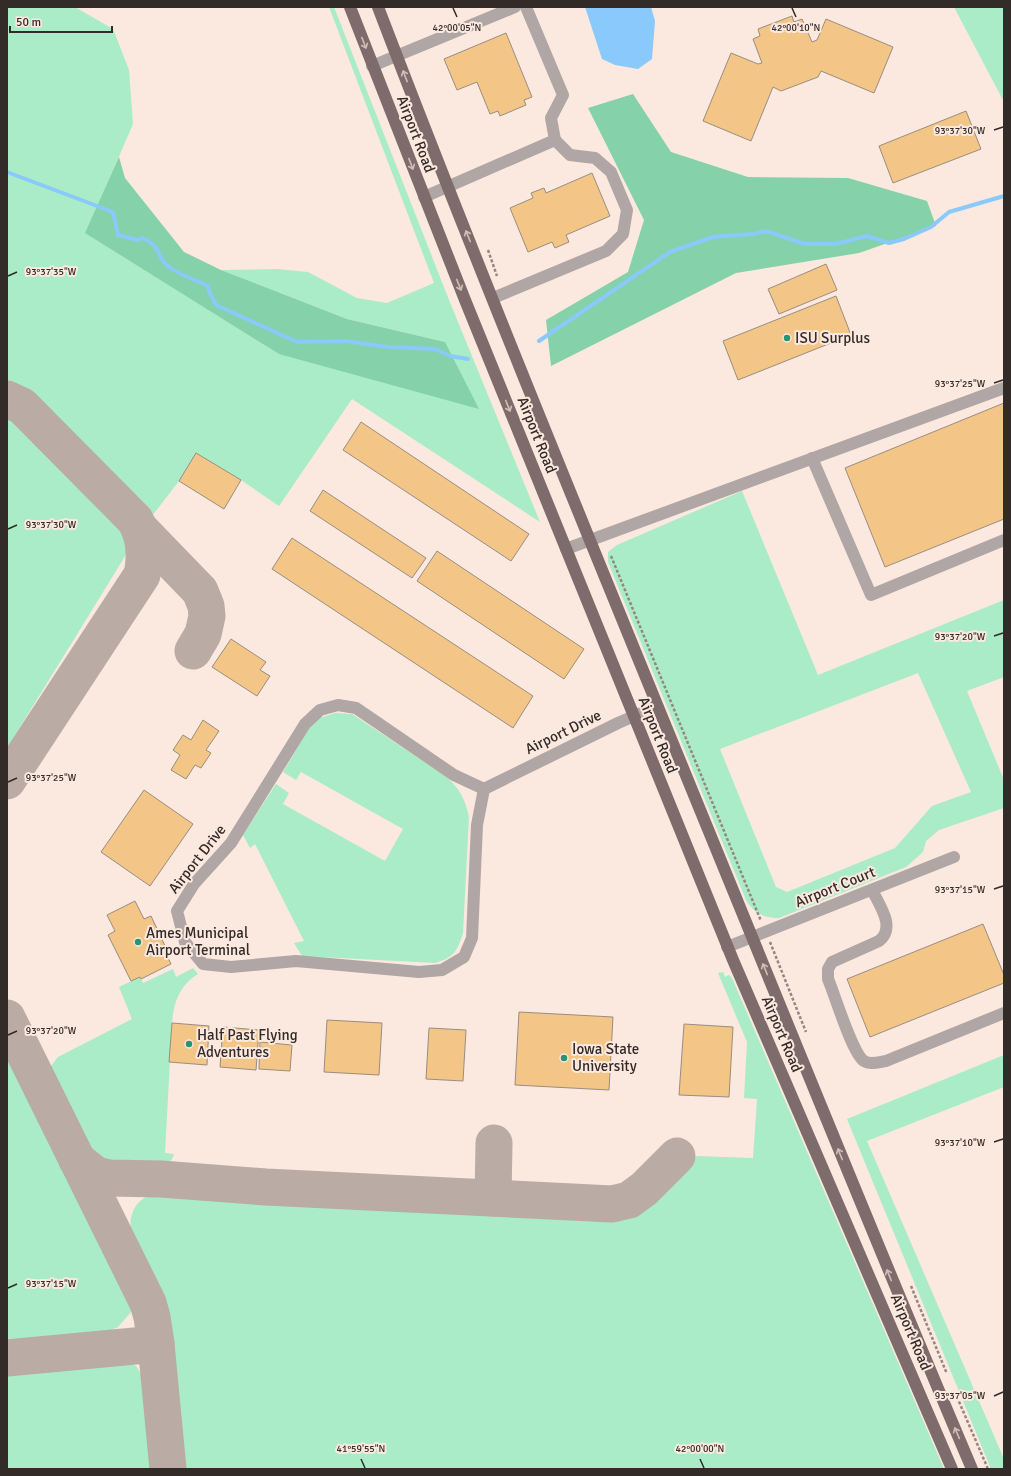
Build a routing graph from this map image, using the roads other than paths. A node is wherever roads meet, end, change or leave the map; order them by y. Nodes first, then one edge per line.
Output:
1 (350, 7) edge
2 (378, 7) edge
3 (515, 7) edge
4 (526, 7) edge
5 (397, 57) junction
6 (372, 66) junction
7 (556, 140) junction
8 (448, 187) junction
9 (424, 197) junction
10 (493, 298) junction
11 (1004, 388) edge
12 (812, 458) junction
13 (590, 539) junction
14 (1004, 540) edge
15 (566, 549) junction
16 (657, 706) junction
17 (633, 716) junction
18 (484, 789) junction
19 (954, 857) dead end
20 (872, 890) junction
21 (752, 937) junction
22 (727, 947) junction
23 (1004, 1013) edge
24 (952, 1469) edge
25 (972, 1469) edge

1 -> 6 main road, Airport Road
2 - 5 main road, Airport Road
3 - 5 street
4 - 7 street
5 - 6 street
8 -> 5 main road, Airport Road
6 -> 9 main road, Airport Road
7 - 8 street
7 - 10 street
8 - 9 street
10 -> 8 main road, Airport Road
9 -> 15 main road, Airport Road
10 - 13 main road, Airport Road
11 - 12 street
12 - 13 street
12 - 14 street
13 - 15 street
13 - 16 main road, Airport Road
15 - 17 main road, Airport Road
16 - 17 street, Airport Drive
16 - 21 main road, Airport Road
17 - 18 street, Airport Drive
17 - 22 main road, Airport Road
18 - 18 street, Airport Drive
19 - 20 street, Airport Court
20 - 21 street, Airport Court
20 - 23 street
21 - 22 street, Airport Court
25 -> 21 main road, Airport Road
22 - 24 main road, Airport Road

